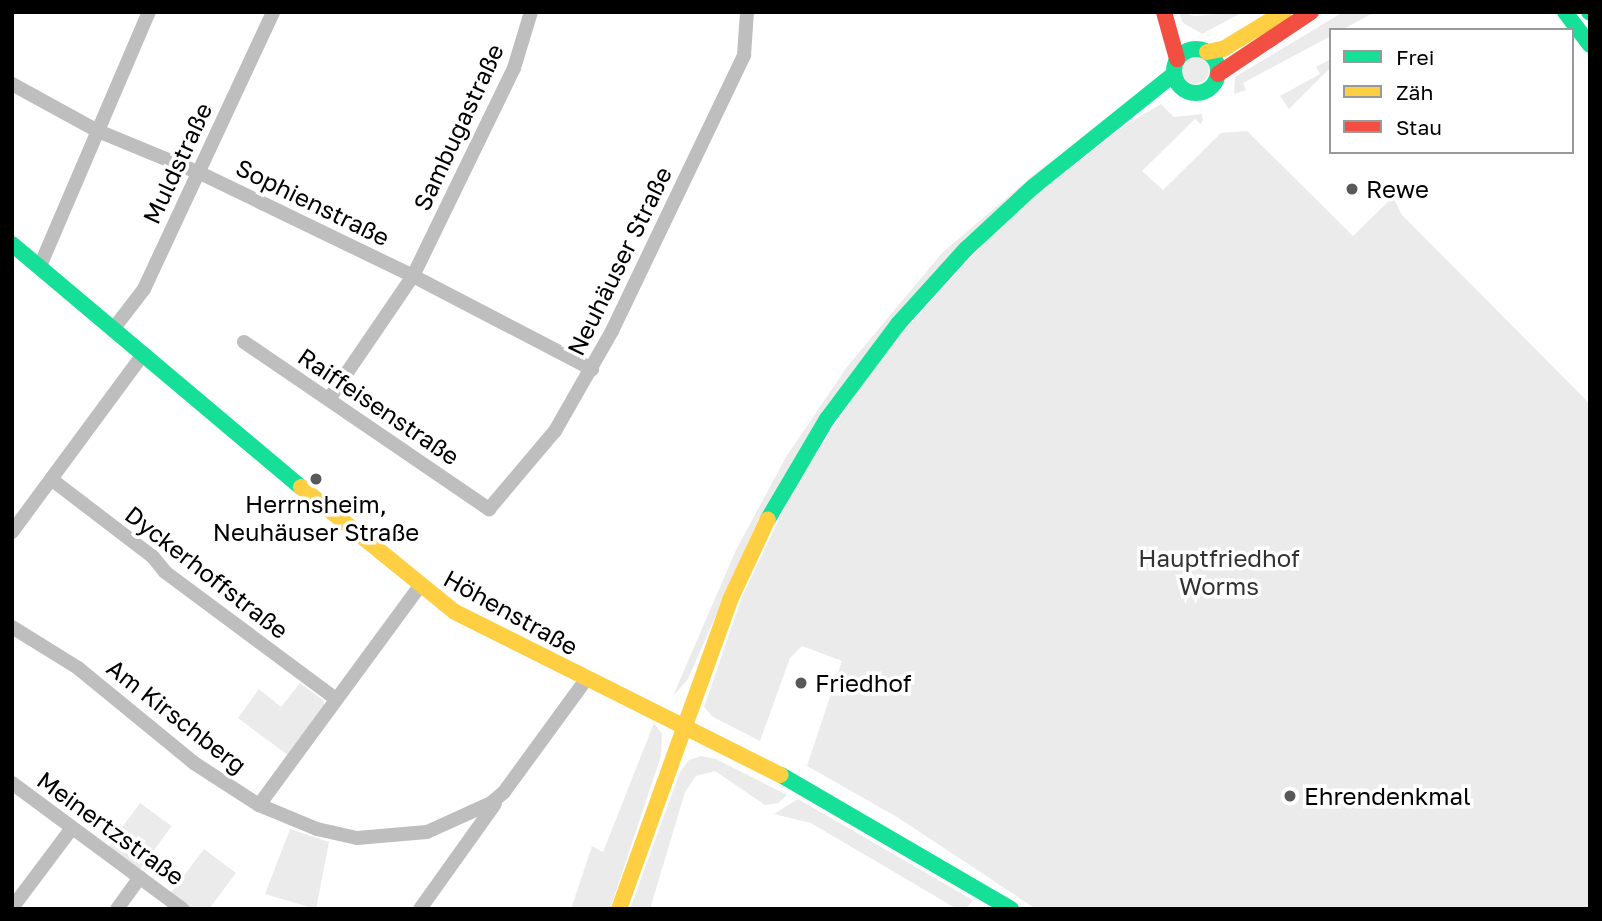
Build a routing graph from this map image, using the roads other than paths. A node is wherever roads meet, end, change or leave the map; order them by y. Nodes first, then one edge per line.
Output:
1 (149, 12) edge
2 (273, 12) edge
3 (531, 12) edge
4 (747, 12) edge
5 (1164, 12) edge
6 (1174, 12) edge
7 (1284, 12) edge
8 (1311, 12) edge
9 (1565, 12) edge
10 (1590, 45) edge
11 (1199, 50) junction
12 (1178, 73) junction
13 (1217, 74) junction
14 (12, 84) edge
15 (98, 131) junction
16 (200, 173) junction
17 (12, 244) edge
18 (40, 265) junction
19 (413, 276) junction
20 (114, 328) junction
21 (244, 342) dead end
22 (144, 353) junction
23 (592, 369) junction
24 (330, 399) junction
25 (51, 480) junction
26 (489, 509) joint
27 (12, 532) edge
28 (419, 587) junction
29 (12, 627) edge
30 (587, 678) junction
31 (336, 699) junction
32 (683, 723) junction
33 (12, 783) edge
34 (504, 792) junction
35 (259, 805) junction
36 (72, 828) junction
37 (140, 877) junction
38 (12, 908) edge
39 (117, 909) edge
40 (182, 909) edge
41 (420, 909) edge
42 (619, 909) edge
43 (1011, 909) edge

1 - 15 street
2 - 16 street, Muldstraße
3 - 19 street, Sambugastraße
4 - 23 street, Neuhäuser Straße
5 - 12 main road
6 - 11 main road
7 - 11 main road
8 - 13 main road
9 - 10 main road
11 - 12 main road
11 - 13 main road
12 - 13 main road
12 - 32 main road
14 - 15 street, Sophienstraße
15 - 16 street, Sophienstraße
15 - 18 street
16 - 19 street, Sophienstraße
16 - 20 street, Muldstraße
17 - 18 main road, Höhenstraße
18 - 20 main road, Höhenstraße
19 - 23 street, Sophienstraße
19 - 24 street, Sambugastraße
20 - 22 main road, Höhenstraße
21 - 24 street, Raiffeisenstraße
22 - 25 street
22 - 28 main road, Höhenstraße
23 - 26 street, Neuhäuser Straße
24 - 26 street, Raiffeisenstraße
25 - 27 street
25 - 31 street, Dyckerhoffstraße
28 - 30 main road, Höhenstraße
28 - 31 street
29 - 35 street, Am Kirschberg
30 - 32 main road, Höhenstraße
30 - 34 street, Am Kirschberg
31 - 35 street
32 - 42 main road
32 - 43 main road, Höhenstraße
33 - 36 street, Meinertzstraße
34 - 35 street, Am Kirschberg
34 - 41 street
36 - 37 street, Meinertzstraße
36 - 38 street
37 - 39 street
37 - 40 street, Meinertzstraße

